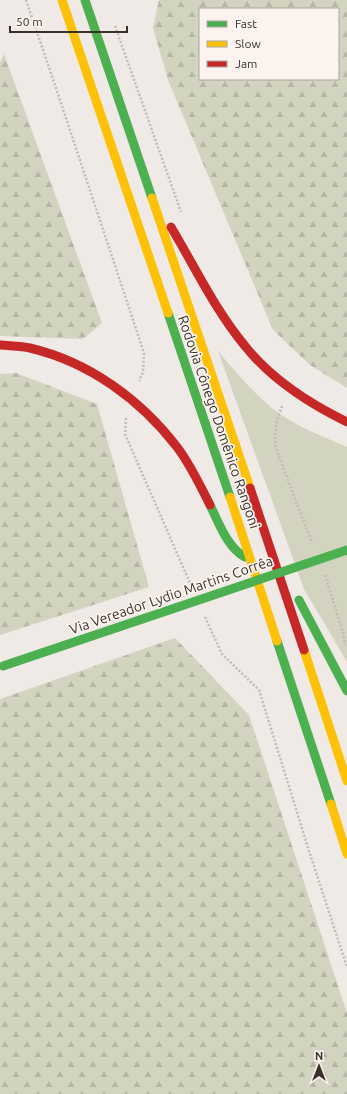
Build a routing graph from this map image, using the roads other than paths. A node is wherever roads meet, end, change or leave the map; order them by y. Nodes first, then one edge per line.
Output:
1 (62, 0) edge
2 (85, 0) edge
3 (147, 185) junction
4 (0, 345) edge
5 (347, 422) edge
6 (267, 538) junction
7 (347, 550) edge
8 (252, 563) junction
9 (3, 666) dead end
10 (347, 691) edge
11 (347, 781) edge
12 (347, 854) edge

1 - 8 main road, Rodovia Cônego Domênico Rangoni
2 - 3 main road, Rodovia Cônego Domênico Rangoni
3 - 5 main road
3 - 6 main road, Rodovia Cônego Domênico Rangoni
4 - 8 main road
6 - 10 main road
6 - 11 main road, Rodovia Cônego Domênico Rangoni
7 - 9 main road, Via Vereador Lydio Martins Corrêa, bridge
8 - 12 main road, Rodovia Cônego Domênico Rangoni

